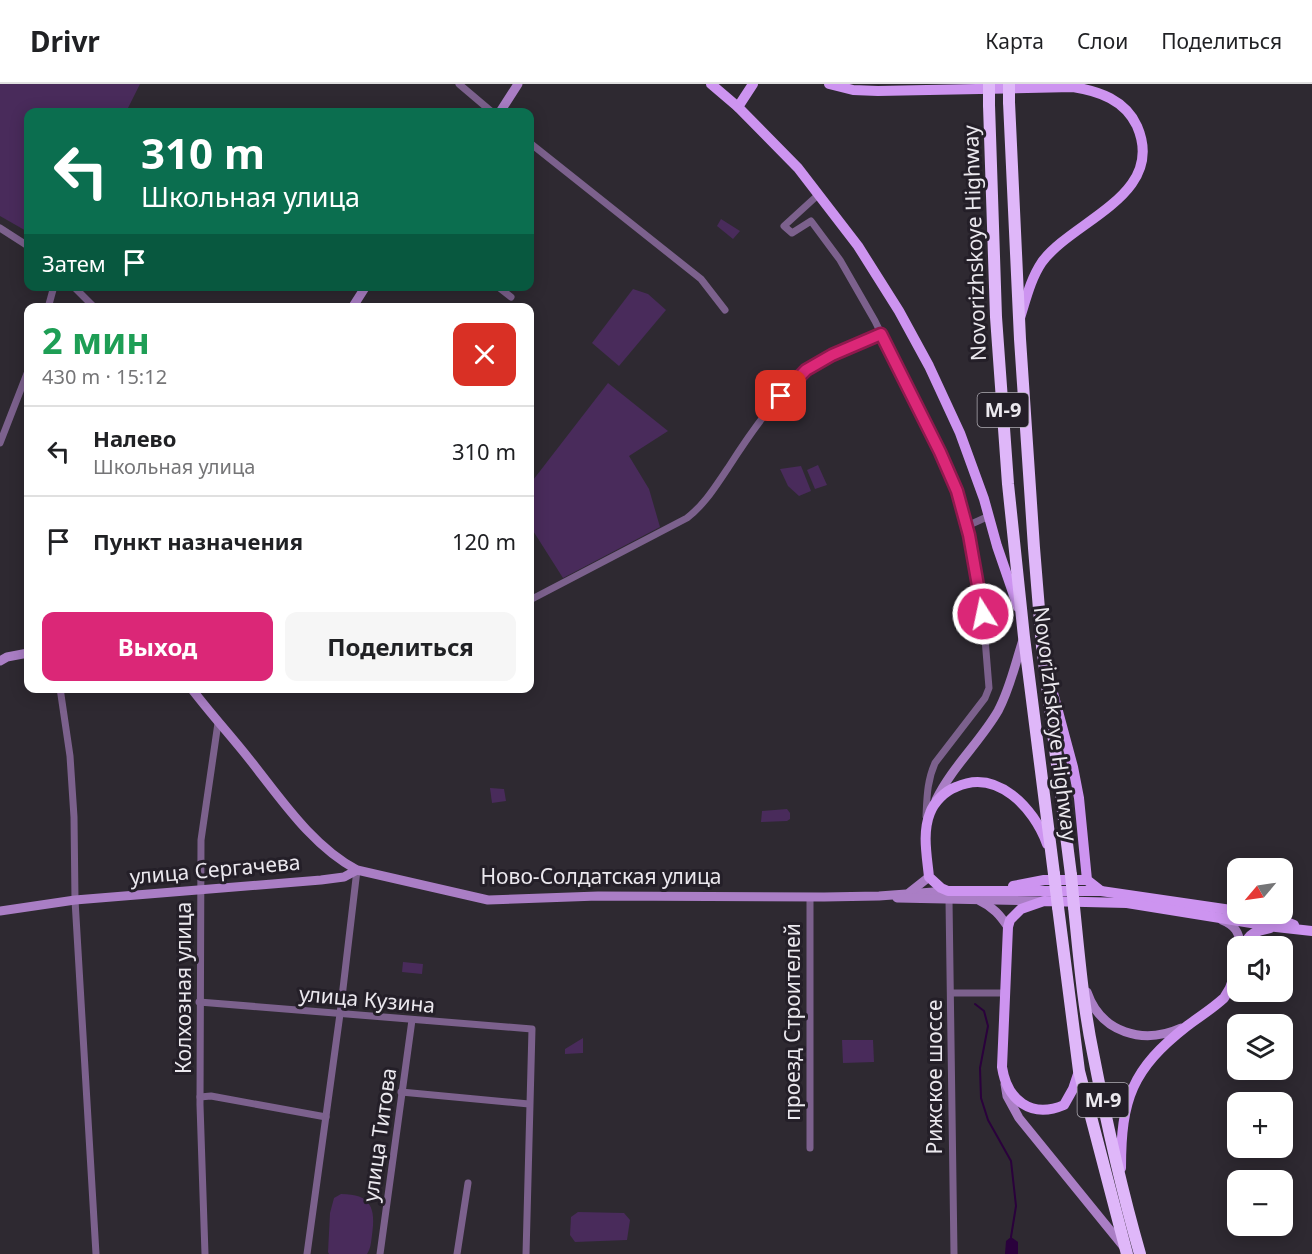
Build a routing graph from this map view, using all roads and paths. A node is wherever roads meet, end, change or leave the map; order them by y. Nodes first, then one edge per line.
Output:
1 (459, 84) edge
2 (518, 84) edge
3 (711, 84) edge
4 (753, 84) edge
5 (829, 84) edge
6 (989, 84) edge
7 (1009, 84) edge
8 (738, 107) junction
9 (487, 108) edge
10 (503, 108) edge
11 (534, 145) edge
12 (819, 194) junction
13 (0, 228) edge
14 (24, 243) edge
15 (78, 291) edge
16 (503, 291) edge
17 (511, 297) dead end
18 (90, 303) edge
19 (725, 310) dead end
20 (1019, 321) junction
21 (881, 334) junction
22 (24, 381) edge
23 (0, 443) edge
24 (989, 516) junction
25 (967, 526) junction
26 (534, 598) edge
27 (1022, 622) junction
28 (1024, 637) junction
29 (1042, 646) junction
30 (24, 654) edge
31 (0, 661) edge
32 (61, 693) edge
33 (195, 693) edge
34 (218, 723) junction
35 (932, 809) junction
36 (925, 829) junction
37 (1052, 859) junction
38 (357, 870) junction
39 (929, 877) junction
40 (1087, 880) junction
41 (200, 889) junction
42 (1000, 890) junction
43 (1101, 891) junction
44 (908, 893) junction
45 (948, 895) junction
46 (879, 896) junction
47 (810, 897) junction
48 (75, 900) junction
49 (977, 900) junction
50 (1044, 901) junction
51 (1227, 908) edge
52 (0, 911) edge
53 (1220, 919) junction
54 (1292, 924) edge
55 (1008, 927) junction
56 (1276, 927) junction
57 (1310, 931) edge
58 (1239, 936) edge
59 (1249, 936) edge
60 (1081, 974) junction
61 (951, 993) junction
62 (1005, 993) junction
63 (1227, 993) edge
64 (199, 1002) junction
65 (340, 1014) junction
66 (412, 1020) junction
67 (1189, 1025) junction
68 (1079, 1071) junction
69 (1005, 1081) junction
70 (402, 1092) junction
71 (200, 1097) junction
72 (529, 1104) junction
73 (326, 1117) junction
74 (810, 1148) dead end
75 (1120, 1177) junction
76 (468, 1183) dead end
77 (1126, 1252) edge
78 (96, 1254) edge
79 (205, 1254) edge
80 (307, 1254) edge
81 (380, 1254) edge
82 (457, 1254) edge
83 (526, 1254) edge
84 (954, 1254) edge
85 (1140, 1254) edge

1 - 9 street
2 - 10 main road
3 - 8 main road
4 - 8 main road
5 - 20 main road
6 - 27 highway, Novorizhskoye Highway / М-9, bridge
7 - 20 highway, Novorizhskoye Highway / М-9, bridge
8 - 12 main road
11 - 19 street
12 - 21 street
12 - 24 main road
13 - 14 street
15 - 18 street
16 - 17 street
20 - 29 highway, Novorizhskoye Highway / М-9
21 - 25 street
21 - 26 street
22 - 23 street
24 - 25 street
24 - 27 main road
25 - 36 street
27 - 28 highway, Novorizhskoye Highway / М-9
28 - 35 main road, М-9
28 - 37 highway, Novorizhskoye Highway / М-9
29 - 40 main road
29 - 60 highway, Novorizhskoye Highway / М-9, bridge
30 - 31 main road
32 - 48 street
33 - 34 main road, Ново-Солдатская улица
34 - 38 main road, Ново-Солдатская улица
34 - 41 street, Колхозная улица
35 - 36 main road, М-9
35 - 37 main road, М-9
36 - 39 main road
37 - 68 highway, Novorizhskoye Highway / М-9, bridge
38 - 41 main road, улица Сергачева
38 - 47 main road, Ново-Солдатская улица
38 - 65 street
39 - 44 main road
39 - 45 main road
40 - 42 main road
40 - 43 main road
41 - 48 main road, улица Сергачева
41 - 64 street, Колхозная улица
42 - 43 main road, Ново-Солдатская улица
42 - 45 main road, Ново-Солдатская улица
43 - 51 main road, Ново-Солдатская улица
44 - 45 main road, Ново-Солдатская улица
44 - 46 main road, Ново-Солдатская улица
45 - 46 main road, Ново-Солдатская улица
45 - 49 main road, Ново-Солдатская улица
45 - 61 street, Рижское шоссе
46 - 47 main road, Ново-Солдатская улица
47 - 74 street, проезд Строителей
48 - 52 main road, улица Сергачева
48 - 78 street
49 - 50 main road, Ново-Солдатская улица
49 - 55 main road
50 - 53 main road, Ново-Солдатская улица
50 - 55 main road
53 - 56 main road, Ново-Солдатская улица
53 - 58 main road
54 - 57 main road, Ново-Солдатская улица
55 - 62 main road
56 - 57 main road, Ново-Солдатская улица
56 - 59 main road
60 - 67 main road
60 - 75 highway, Novorizhskoye Highway / М-9
61 - 62 street
61 - 84 street, Рижское шоссе
62 - 69 main road
63 - 67 main road
64 - 65 street, улица Кузина
64 - 71 street, Колхозная улица
65 - 66 street, улица Кузина
65 - 73 street
66 - 70 street, улица Титова
66 - 72 street, улица Кузина
67 - 75 main road
68 - 69 main road
68 - 77 highway, Novorizhskoye Highway / М-9
69 - 77 main road
70 - 72 street
70 - 81 street, улица Титова
71 - 73 street
71 - 79 street, Колхозная улица
72 - 83 street
73 - 80 street
75 - 85 highway, Novorizhskoye Highway / М-9
76 - 82 street

